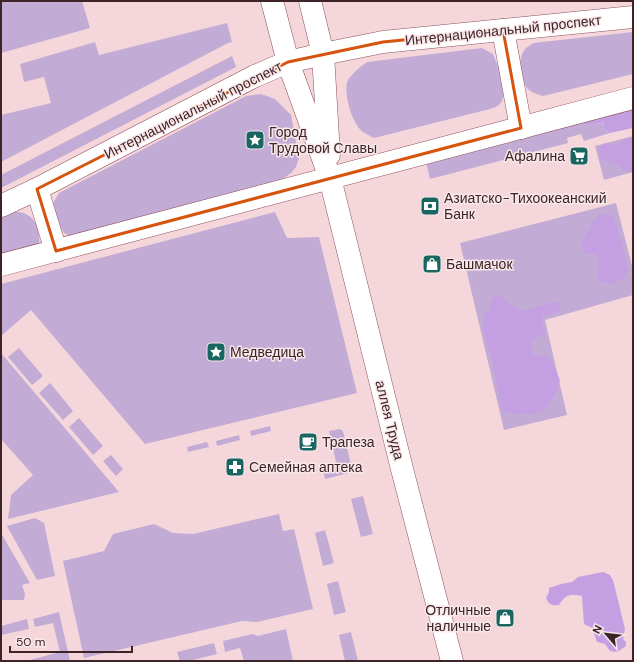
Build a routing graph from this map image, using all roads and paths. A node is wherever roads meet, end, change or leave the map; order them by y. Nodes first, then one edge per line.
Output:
1 (272, 1) edge
2 (310, 1) edge
3 (633, 17) edge
4 (503, 30) junction
5 (323, 54) junction
6 (288, 62) junction
7 (633, 98) edge
8 (521, 128) junction
9 (330, 178) junction
10 (37, 189) junction
11 (1, 206) edge
12 (56, 251) junction
13 (1, 265) edge
14 (452, 661) edge

1 - 6 main road, аллея Труда
2 - 5 main road, аллея Труда
3 - 4 main road, Интернациональный проспект
4 - 5 main road, Интернациональный проспект
4 - 8 main road
5 - 6 main road, Интернациональный проспект
5 - 9 main road, аллея Труда
6 - 9 main road, аллея Труда
6 - 10 main road, Интернациональный проспект
7 - 8 main road
8 - 9 main road
9 - 12 main road
9 - 14 main road, аллея Труда
10 - 11 main road, Интернациональный проспект
10 - 12 main road
12 - 13 main road

